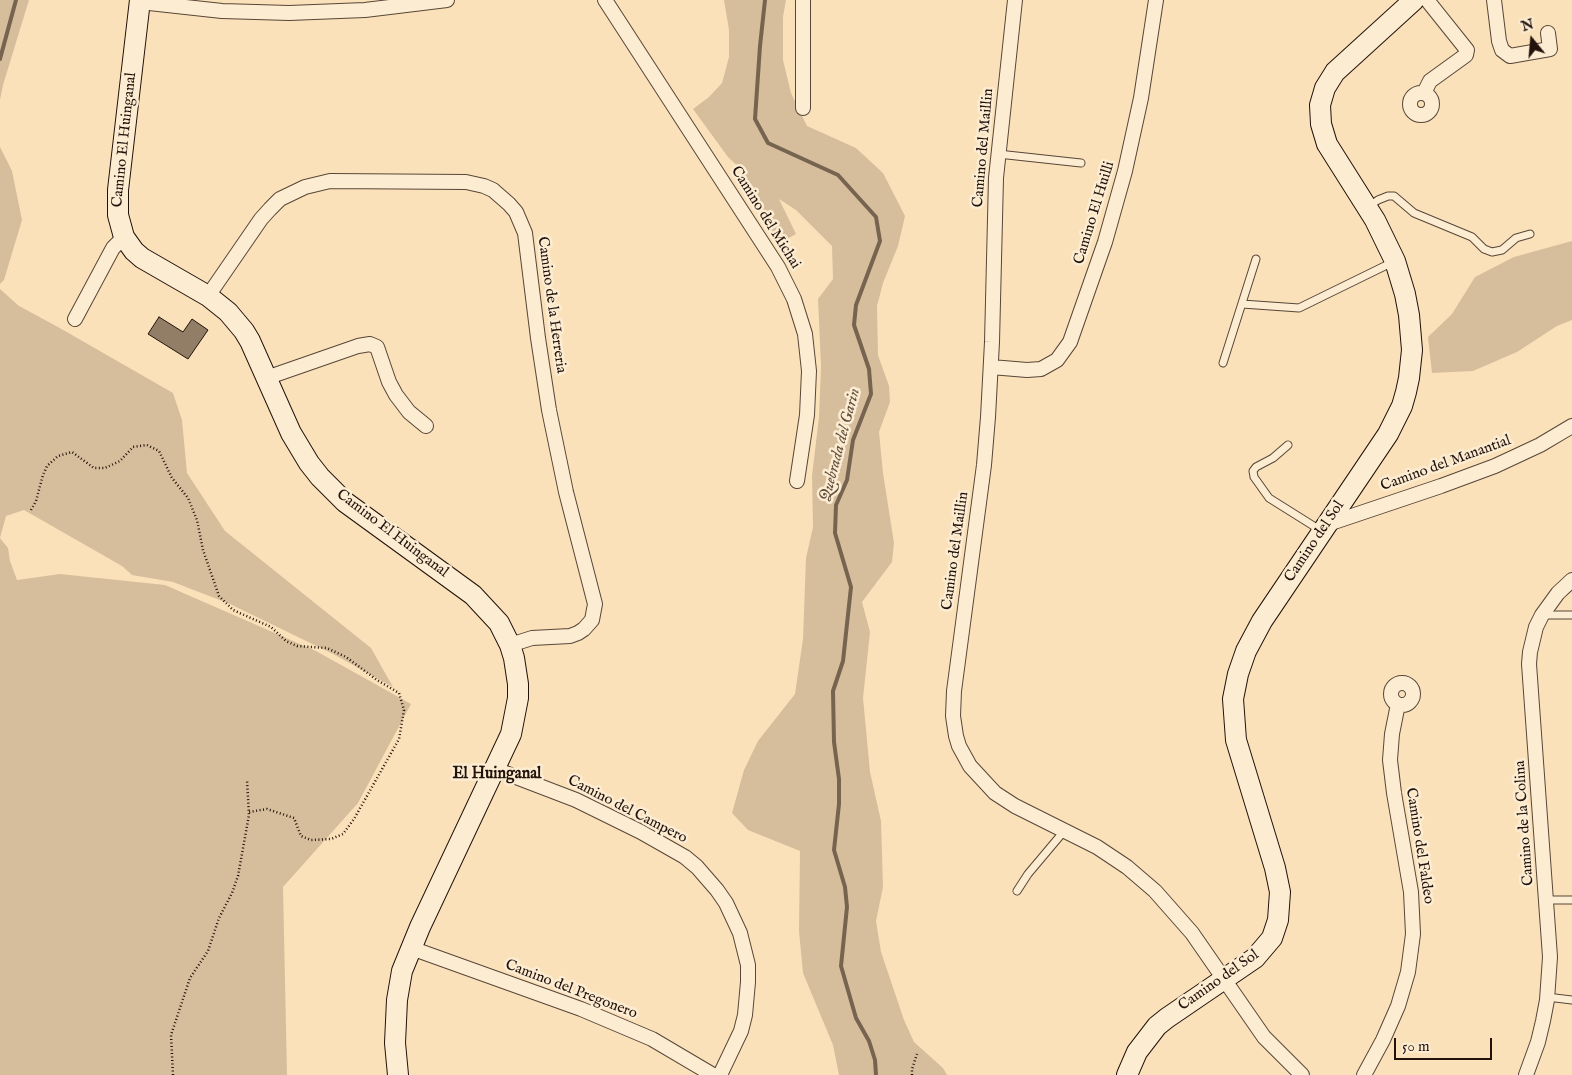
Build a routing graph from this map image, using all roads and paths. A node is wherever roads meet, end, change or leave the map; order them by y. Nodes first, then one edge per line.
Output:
1 (448, 0) edge
2 (605, 0) edge
3 (803, 0) edge
4 (1015, 0) edge
5 (1156, 0) edge
6 (1414, 0) edge
7 (1427, 0) edge
8 (1494, 0) edge
9 (140, 1) edge
10 (1548, 33) dead end
11 (1424, 93) dead end
12 (803, 108) dead end
13 (998, 154) junction
14 (1081, 163) dead end
15 (1368, 207) junction
16 (1530, 234) dead end
17 (124, 237) junction
18 (1256, 259) dead end
19 (1395, 261) junction
20 (208, 296) junction
21 (1242, 304) junction
22 (75, 319) dead end
23 (1223, 363) dead end
24 (991, 367) junction
25 (266, 378) junction
26 (426, 426) dead end
27 (1572, 426) edge
28 (1288, 444) dead end
29 (797, 482) dead end
30 (31, 510) dead end
31 (1326, 528) junction
32 (1572, 580) edge
33 (1542, 615) junction
34 (1572, 615) edge
35 (510, 645) junction
36 (1398, 704) dead end
37 (495, 769) junction
38 (247, 780) dead end
39 (249, 812) junction
40 (1065, 830) junction
41 (1017, 891) dead end
42 (1546, 900) junction
43 (1572, 900) edge
44 (411, 948) junction
45 (1224, 979) junction
46 (1547, 997) junction
47 (1572, 1000) edge
48 (917, 1054) dead end
49 (397, 1072) edge
50 (173, 1075) edge
51 (712, 1075) edge
52 (720, 1075) edge
53 (912, 1075) edge
54 (1127, 1075) edge
55 (1302, 1075) edge
56 (1364, 1075) edge
57 (1526, 1075) edge

1 - 9 street
2 - 29 street, Camino del Michai
3 - 12 street
4 - 13 street, Camino del Maillin
5 - 24 street, Camino El Huilli
6 - 15 street, Camino del Sol
7 - 11 street
8 - 10 street
9 - 17 street, Camino El Huinganal
13 - 14 lane
13 - 24 street, Camino del Maillin
15 - 16 lane
15 - 19 street, Camino del Sol
17 - 20 street, Camino El Huinganal
17 - 22 street
18 - 21 lane
19 - 21 lane
19 - 31 street, Camino del Sol
20 - 25 street, Camino El Huinganal
20 - 35 street, Camino de la Herreria
21 - 23 lane
24 - 40 street, Camino del Maillin
25 - 26 street
25 - 35 street, Camino El Huinganal
27 - 31 street, Camino del Manantial
28 - 31 lane
30 - 39 path
31 - 45 street, Camino del Sol
32 - 33 street, Camino de la Colina
33 - 34 lane
33 - 42 street, Camino de la Colina
35 - 37 street, Camino El Huinganal
36 - 56 street, Camino del Faldeo
37 - 44 street, Camino El Huinganal
37 - 52 street, Camino del Campero
38 - 39 path
39 - 50 path
40 - 41 lane
40 - 45 street, Camino del Maillin
42 - 43 lane
42 - 46 street, Camino de la Colina
44 - 49 street, Camino El Huinganal
44 - 51 street, Camino del Pregonero
45 - 54 street, Camino del Sol
45 - 55 street
46 - 47 lane
46 - 57 street, Camino de la Colina
48 - 53 path

